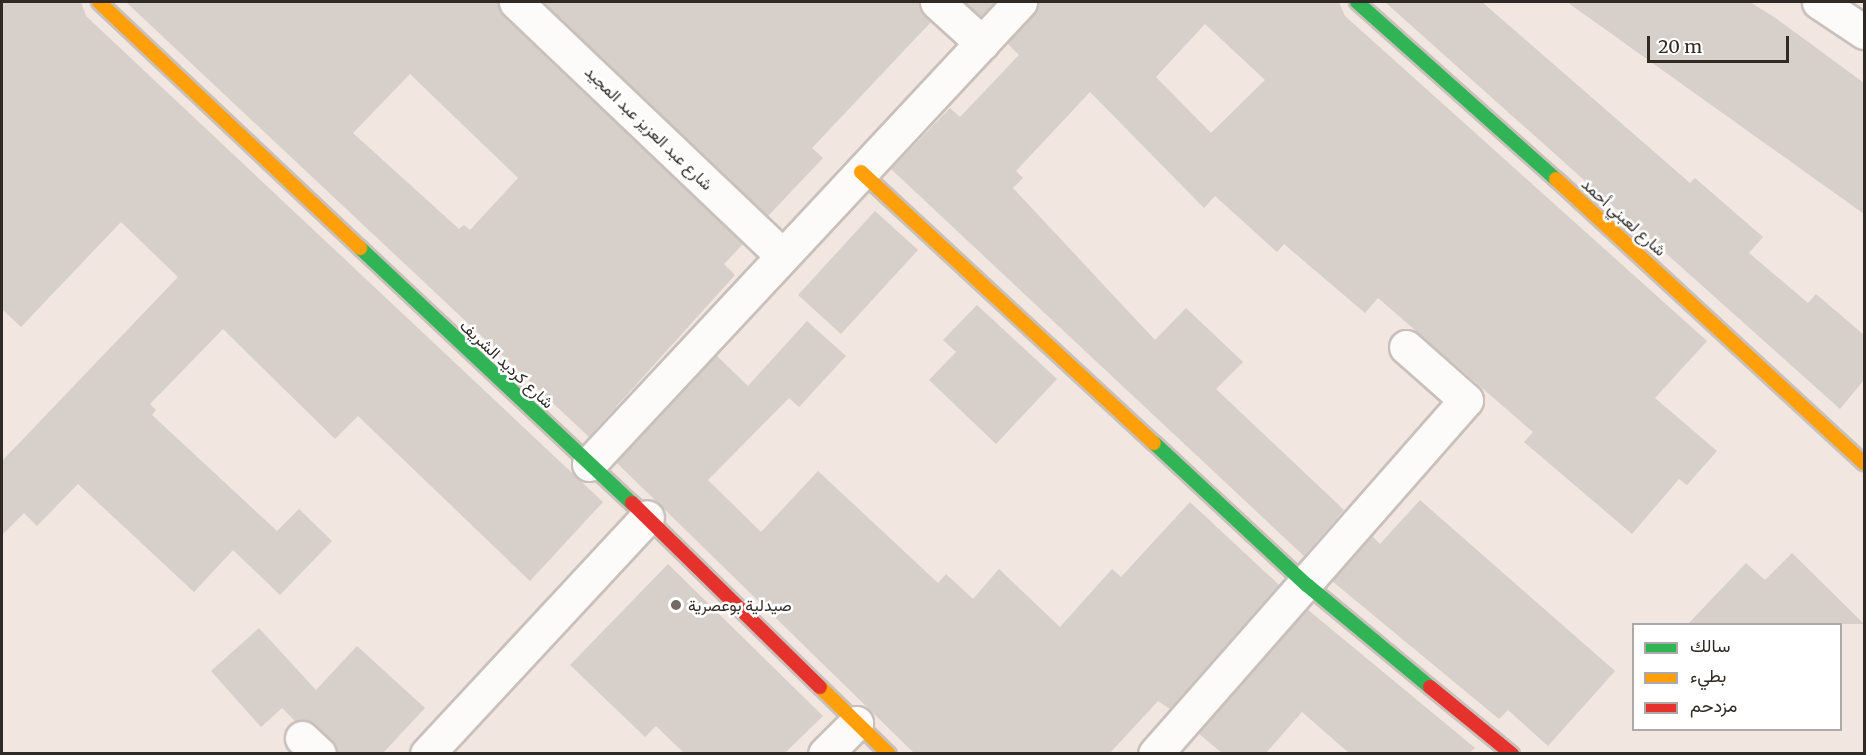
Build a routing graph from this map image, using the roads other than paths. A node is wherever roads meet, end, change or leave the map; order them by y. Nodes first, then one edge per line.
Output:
1 (99, 2) edge
2 (516, 2) edge
3 (937, 2) edge
4 (1020, 2) edge
5 (1357, 2) edge
6 (1819, 2) edge
7 (1864, 32) edge
8 (982, 43) junction
9 (861, 172) junction
10 (781, 254) junction
11 (1406, 347) dead end
12 (1864, 463) edge
13 (589, 464) junction
14 (647, 517) junction
15 (1307, 585) junction
16 (856, 723) junction
17 (427, 753) edge
18 (825, 753) edge
19 (889, 753) edge
20 (1155, 753) edge
21 (1512, 753) edge

1 - 13 street, شارع كرديد الشريف
2 - 10 street, شارع عبد العزيز عبد المجيد
3 - 8 street
4 - 8 street
5 - 12 street, شارع لعبني أحمد
6 - 7 street
8 - 9 street
9 - 10 street
9 - 15 street
10 - 13 street
11 - 15 street
13 - 14 street, شارع كرديد الشريف
14 - 16 street, شارع كرديد الشريف
14 - 17 street
15 - 20 street
15 - 21 street
16 - 18 street
16 - 19 street, شارع كرديد الشريف

